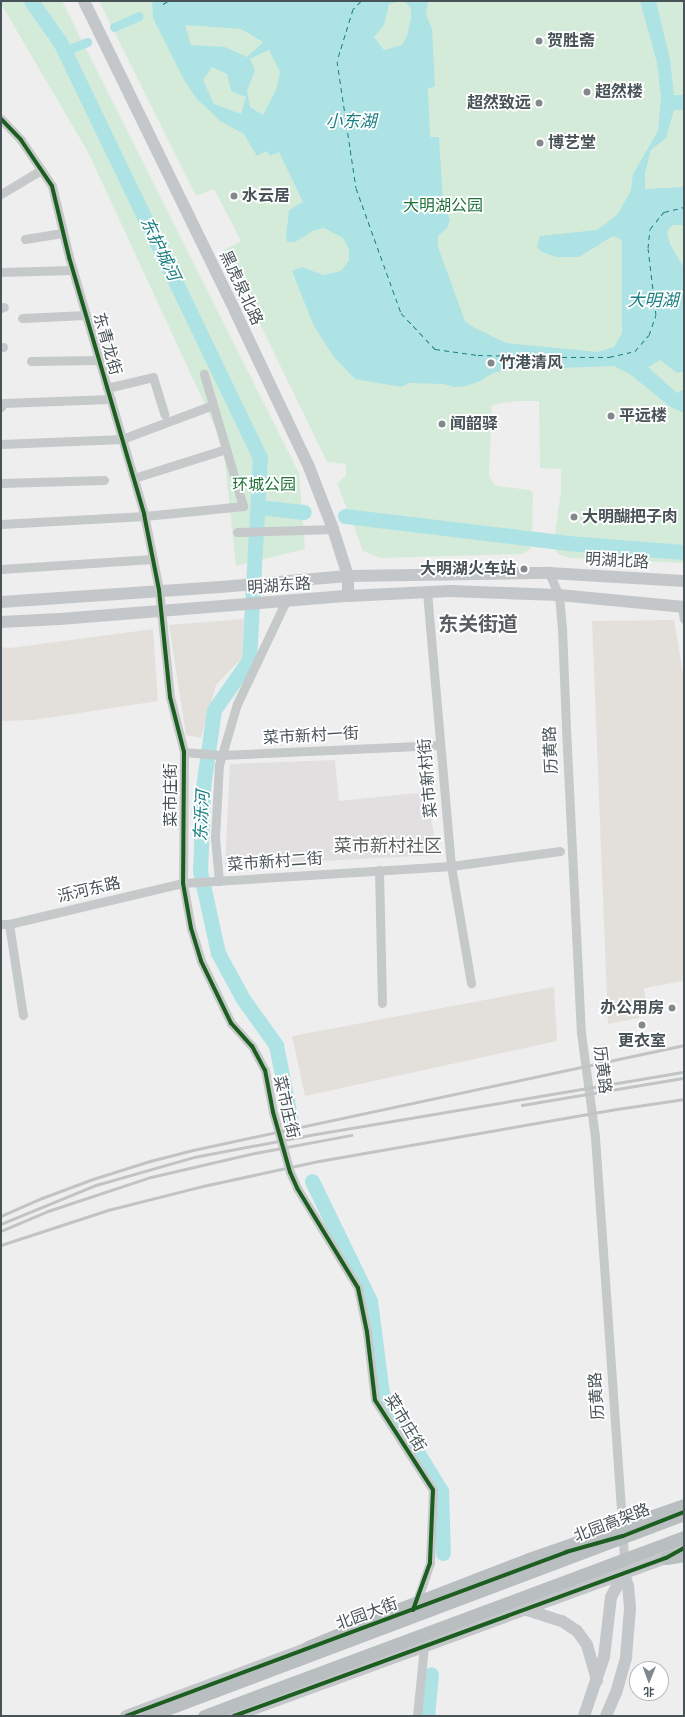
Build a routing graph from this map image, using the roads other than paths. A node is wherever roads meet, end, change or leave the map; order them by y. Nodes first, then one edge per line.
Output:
1 (84, 1) edge
2 (3, 124) edge
3 (42, 170) junction
4 (1, 194) edge
5 (63, 233) junction
6 (26, 239) dead end
7 (72, 270) junction
8 (1, 272) edge
9 (86, 315) junction
10 (22, 318) dead end
11 (99, 360) junction
12 (31, 361) dead end
13 (204, 374) dead end
14 (107, 388) junction
15 (111, 399) junction
16 (213, 405) junction
17 (1, 407) edge
18 (164, 414) dead end
19 (122, 439) junction
20 (1, 444) edge
21 (226, 449) junction
22 (134, 478) junction
23 (104, 480) dead end
24 (1, 483) edge
25 (145, 516) junction
26 (1, 524) edge
27 (333, 529) junction
28 (237, 532) dead end
29 (153, 559) junction
30 (1, 569) edge
31 (549, 573) junction
32 (348, 576) junction
33 (684, 581) edge
34 (159, 590) junction
35 (427, 592) junction
36 (559, 595) junction
37 (348, 596) junction
38 (285, 601) junction
39 (1, 602) edge
40 (161, 611) junction
41 (683, 611) edge
42 (1, 622) edge
43 (440, 745) junction
44 (188, 752) junction
45 (219, 754) junction
46 (560, 851) dead end
47 (451, 866) junction
48 (379, 870) junction
49 (214, 881) junction
50 (184, 884) junction
51 (5, 924) edge
52 (471, 983) dead end
53 (382, 1003) dead end
54 (23, 1015) dead end
55 (684, 1505) edge
56 (684, 1513) edge
57 (624, 1536) junction
58 (684, 1537) edge
59 (684, 1548) edge
60 (684, 1555) edge
61 (666, 1558) junction
62 (624, 1574) junction
63 (524, 1609) junction
64 (413, 1610) junction
65 (424, 1646) junction
66 (293, 1653) junction
67 (597, 1681) junction
68 (126, 1716) edge
69 (148, 1716) edge
70 (204, 1716) edge
71 (234, 1716) edge
72 (417, 1716) edge
73 (584, 1716) edge
74 (606, 1716) edge

1 - 27 main road, 黑虎泉北路
2 - 3 street, 东青龙街
3 - 4 street
3 - 5 street, 东青龙街
5 - 6 street
5 - 7 street, 东青龙街
7 - 8 street
7 - 9 street, 东青龙街
9 - 10 street
9 - 11 street, 东青龙街
11 - 12 street
11 - 14 street, 东青龙街
13 - 16 street
14 - 15 street, 东青龙街
14 - 18 street
15 - 17 street
15 - 19 street, 东青龙街
16 - 19 street
16 - 21 street
19 - 20 street
19 - 22 street, 东青龙街
21 - 22 street
21 - 25 street
22 - 25 street, 东青龙街
23 - 24 street
25 - 26 street
25 - 29 street, 东青龙街
27 - 28 street
27 - 32 main road, 黑虎泉北路
29 - 30 street
29 - 34 street, 东青龙街
31 - 32 main road, 明湖东路
31 - 33 main road, 明湖北路
31 - 36 street, 历黄路
32 - 34 main road, 明湖东路
32 - 37 main road, 黑虎泉北路
34 - 39 main road, 明湖东路
34 - 40 street, 菜市庄街
35 - 36 main road, 明湖东路
35 - 37 main road, 明湖东路
35 - 43 street, 菜市新村街
36 - 41 main road
36 - 57 street, 历黄路
37 - 38 main road, 明湖东路
38 - 40 main road, 明湖东路
38 - 45 street
40 - 42 main road, 明湖东路
40 - 44 street, 菜市庄街
43 - 45 street, 菜市新村一街
43 - 47 street, 菜市新村街
44 - 45 street, 菜市新村一街
44 - 50 street, 菜市庄街
45 - 49 street
46 - 47 street, 菜市新村二街
47 - 48 street, 菜市新村二街
47 - 52 street, 菜市新村街
48 - 49 street, 菜市新村二街
48 - 53 street
49 - 50 street, 菜市新村二街
50 - 51 street, 泺河东路
50 - 64 street, 菜市庄街
51 - 54 street
55 - 66 highway
56 - 57 main road, 北园大街
56 - 69 highway, 北园高架路
57 - 62 street, 历黄路
57 - 64 main road, 北园大街
58 - 70 highway
59 - 61 main road
60 - 61 highway
61 - 62 main road
62 - 63 main road
62 - 67 main road, 历黄路
62 - 74 main road, 历黄路
63 - 65 main road
63 - 67 main road
64 - 66 main road, 北园大街
65 - 71 main road
65 - 72 street
66 - 68 main road, 北园大街
67 - 73 main road, 历黄路

